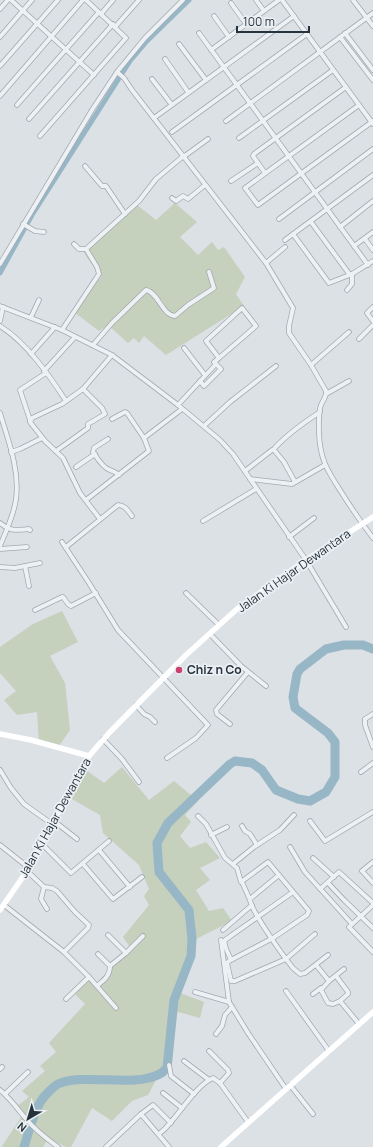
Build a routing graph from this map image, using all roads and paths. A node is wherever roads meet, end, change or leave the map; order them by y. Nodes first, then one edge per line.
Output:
1 (9, 0) edge
2 (32, 0) edge
3 (58, 0) edge
4 (86, 0) edge
5 (113, 0) edge
6 (139, 0) edge
7 (183, 0) edge
8 (256, 0) edge
9 (281, 0) edge
10 (353, 0) edge
11 (231, 3) dead end
12 (0, 9) edge
13 (23, 11) junction
14 (264, 11) junction
15 (373, 12) edge
16 (100, 13) junction
17 (214, 16) dead end
18 (294, 16) junction
19 (366, 17) junction
20 (38, 24) junction
21 (246, 24) junction
22 (114, 26) junction
23 (373, 26) edge
24 (199, 33) dead end
25 (345, 33) junction
26 (306, 34) junction
27 (51, 36) junction
28 (0, 37) edge
29 (229, 37) junction
30 (340, 37) junction
31 (180, 44) dead end
32 (65, 49) junction
33 (211, 50) junction
34 (320, 52) junction
35 (165, 59) dead end
36 (80, 62) junction
37 (0, 66) edge
38 (224, 67) junction
39 (333, 70) junction
40 (373, 70) edge
41 (118, 73) junction
42 (94, 75) junction
43 (152, 79) dead end
44 (206, 80) junction
45 (373, 80) edge
46 (237, 85) junction
47 (346, 87) junction
48 (188, 92) junction
49 (0, 96) edge
50 (250, 103) junction
51 (17, 105) dead end
52 (172, 105) junction
53 (359, 105) junction
54 (154, 118) junction
55 (29, 119) dead end
56 (226, 121) dead end
57 (263, 121) junction
58 (372, 122) edge
59 (172, 132) dead end
60 (40, 136) dead end
61 (239, 138) dead end
62 (276, 138) junction
63 (208, 139) dead end
64 (373, 149) edge
65 (289, 155) junction
66 (184, 156) junction
67 (258, 163) junction
68 (85, 166) dead end
69 (265, 173) junction
70 (301, 173) junction
71 (373, 175) edge
72 (231, 181) dead end
73 (205, 185) junction
74 (315, 191) junction
75 (172, 198) dead end
76 (373, 202) edge
77 (327, 210) junction
78 (125, 214) junction
79 (279, 219) dead end
80 (311, 222) junction
81 (24, 224) junction
82 (340, 227) junction
83 (44, 232) dead end
84 (373, 232) edge
85 (293, 234) junction
86 (365, 238) junction
87 (285, 240) dead end
88 (74, 244) dead end
89 (354, 246) junction
90 (285, 247) dead end
91 (86, 249) junction
92 (373, 250) edge
93 (373, 262) edge
94 (266, 263) junction
95 (0, 264) edge
96 (368, 265) junction
97 (209, 272) dead end
98 (351, 274) junction
99 (347, 290) dead end
100 (40, 300) dead end
101 (1, 307) edge
102 (373, 307) edge
103 (31, 317) junction
104 (0, 321) edge
105 (373, 321) edge
106 (373, 325) edge
107 (0, 326) edge
108 (55, 327) junction
109 (62, 330) junction
110 (350, 332) dead end
111 (75, 337) junction
112 (359, 339) dead end
113 (93, 345) junction
114 (184, 348) dead end
115 (31, 354) junction
116 (112, 355) junction
117 (219, 358) junction
118 (216, 364) junction
119 (311, 365) junction
120 (276, 366) dead end
121 (46, 372) junction
122 (205, 375) junction
123 (200, 381) junction
124 (349, 381) dead end
125 (83, 389) junction
126 (326, 394) junction
127 (66, 401) junction
128 (178, 405) junction
129 (182, 409) junction
130 (320, 412) junction
131 (0, 413) edge
132 (112, 419) dead end
133 (30, 420) junction
134 (204, 426) junction
135 (42, 438) junction
136 (144, 438) junction
137 (108, 439) dead end
138 (273, 450) junction
139 (56, 451) junction
140 (11, 452) junction
141 (95, 454) junction
142 (325, 465) junction
143 (76, 467) dead end
144 (245, 471) junction
145 (119, 475) junction
146 (250, 479) junction
147 (295, 482) junction
148 (256, 488) junction
149 (86, 500) junction
150 (132, 516) dead end
151 (373, 517) edge
152 (314, 518) dead end
153 (100, 519) junction
154 (203, 521) dead end
155 (0, 523) edge
156 (362, 525) junction
157 (7, 529) junction
158 (30, 530) dead end
159 (289, 537) junction
160 (373, 538) edge
161 (62, 542) dead end
162 (27, 547) dead end
163 (66, 547) junction
164 (0, 548) edge
165 (306, 560) junction
166 (40, 563) dead end
167 (25, 566) junction
168 (0, 567) edge
169 (29, 586) dead end
170 (186, 593) dead end
171 (96, 594) junction
172 (35, 610) dead end
173 (219, 625) junction
174 (346, 627) dead end
175 (210, 634) junction
176 (248, 672) junction
177 (163, 678) junction
178 (266, 686) dead end
179 (136, 705) junction
180 (373, 714) edge
181 (155, 722) dead end
182 (230, 724) dead end
183 (0, 734) edge
184 (103, 739) junction
185 (373, 747) edge
186 (89, 756) junction
187 (167, 758) dead end
188 (373, 763) edge
189 (0, 770) edge
190 (361, 772) dead end
191 (139, 782) dead end
192 (373, 812) edge
193 (294, 815) dead end
194 (198, 816) dead end
195 (310, 821) dead end
196 (53, 822) junction
197 (242, 826) dead end
198 (227, 828) dead end
199 (212, 835) junction
200 (77, 838) dead end
201 (109, 841) dead end
202 (42, 844) junction
203 (0, 845) edge
204 (257, 845) junction
205 (290, 847) dead end
206 (99, 850) junction
207 (313, 858) dead end
208 (373, 862) edge
209 (83, 864) junction
210 (233, 864) junction
211 (28, 870) junction
212 (279, 875) junction
213 (334, 877) junction
214 (142, 878) dead end
215 (242, 882) junction
216 (328, 883) junction
217 (373, 883) edge
218 (44, 887) junction
219 (130, 887) junction
220 (320, 889) junction
221 (293, 892) junction
222 (250, 900) junction
223 (373, 904) edge
224 (252, 905) junction
225 (2, 907) edge
226 (47, 909) dead end
227 (361, 916) junction
228 (258, 917) junction
229 (352, 924) junction
230 (373, 928) edge
231 (223, 930) dead end
232 (315, 934) dead end
233 (108, 935) dead end
234 (143, 936) dead end
235 (273, 938) junction
236 (221, 940) dead end
237 (64, 952) junction
238 (373, 952) edge
239 (126, 953) junction
240 (98, 954) dead end
241 (328, 955) dead end
242 (286, 959) junction
243 (231, 960) junction
244 (316, 965) junction
245 (110, 966) junction
246 (344, 969) dead end
247 (336, 976) junction
248 (89, 977) junction
249 (329, 981) junction
250 (97, 986) junction
251 (322, 988) junction
252 (286, 991) dead end
253 (195, 992) dead end
254 (312, 994) dead end
255 (66, 999) dead end
256 (340, 1001) junction
257 (229, 1002) junction
258 (232, 1007) junction
259 (116, 1008) dead end
260 (373, 1012) edge
261 (359, 1024) junction
262 (216, 1034) dead end
263 (329, 1050) junction
264 (209, 1051) dead end
265 (184, 1061) dead end
266 (169, 1065) dead end
267 (28, 1072) dead end
268 (209, 1080) junction
269 (220, 1083) junction
270 (288, 1087) junction
271 (0, 1090) edge
272 (162, 1093) dead end
273 (5, 1094) junction
274 (194, 1094) junction
275 (182, 1108) junction
276 (141, 1114) junction
277 (313, 1114) dead end
278 (248, 1122) junction
279 (171, 1123) junction
280 (159, 1134) junction
281 (58, 1147) edge
282 (106, 1147) edge
283 (169, 1147) edge
284 (221, 1147) edge

1 - 12 street
1 - 13 street
2 - 13 street
3 - 20 street
4 - 16 street
4 - 27 street
5 - 16 street
6 - 22 street
7 - 41 street
8 - 14 street
9 - 14 street
9 - 18 street
10 - 19 street
11 - 21 street
13 - 20 street
13 - 28 street
14 - 21 street
15 - 19 street
16 - 22 street
16 - 32 street
17 - 29 street
18 - 26 street
18 - 38 street
19 - 23 street
19 - 25 street
20 - 27 street
20 - 37 street
21 - 29 street
22 - 36 street
22 - 42 street
24 - 33 street
25 - 30 street
25 - 40 street
26 - 34 street
26 - 46 street
27 - 32 street
27 - 49 street
29 - 33 street
30 - 34 street
30 - 45 street
31 - 44 street
32 - 36 street
32 - 51 street
33 - 38 street
34 - 39 street
34 - 50 street
35 - 48 street
36 - 42 street
36 - 55 street
38 - 44 street
38 - 46 street
39 - 47 street
39 - 57 street
41 - 54 street
41 - 81 street
42 - 60 street
43 - 52 street
44 - 48 street
46 - 50 street
46 - 59 street
47 - 53 street
47 - 62 street
48 - 52 street
50 - 56 street
50 - 57 street
52 - 54 street
53 - 58 street
53 - 65 street
54 - 66 street
57 - 61 street
57 - 62 street
58 - 70 street
62 - 65 street
62 - 67 street
63 - 66 street
64 - 74 street
65 - 69 street
65 - 70 street
66 - 73 street
66 - 78 street
67 - 69 street
67 - 72 street
68 - 78 street
69 - 70 street
70 - 74 street
71 - 77 street
73 - 75 street
73 - 94 street
74 - 77 street
74 - 79 street
76 - 82 street
77 - 80 street
77 - 82 street
78 - 91 street
80 - 85 street
80 - 98 street
81 - 83 street
81 - 95 street
82 - 89 street
84 - 86 street
85 - 87 street
85 - 98 street
86 - 89 street
86 - 92 street
88 - 91 street
89 - 96 street
90 - 94 street
91 - 109 street
93 - 96 street
94 - 119 street
96 - 98 street
97 - 113 street
98 - 99 street
100 - 103 street
101 - 103 street
101 - 104 street
102 - 105 street
103 - 108 street
106 - 112 street
107 - 115 street
108 - 109 street
108 - 115 street
109 - 111 street
110 - 119 street
111 - 113 street
111 - 121 street
113 - 116 street
114 - 122 street
115 - 121 street
116 - 125 street
116 - 128 street
117 - 117 street
117 - 118 street
118 - 122 street
118 - 123 street
119 - 126 street
120 - 134 street
121 - 127 street
121 - 133 street
122 - 123 street
123 - 128 street
124 - 126 street
125 - 127 street
125 - 139 street
126 - 130 street
127 - 133 street
128 - 129 street
129 - 134 street
129 - 136 street
130 - 138 street
130 - 142 street
131 - 140 street
132 - 136 street
133 - 135 street
134 - 144 street
135 - 139 street
135 - 140 street
136 - 145 street
137 - 141 street
138 - 144 street
138 - 147 street
139 - 149 street
140 - 157 street
141 - 143 street
141 - 145 street
142 - 147 street
142 - 156 street
144 - 146 street
145 - 149 street
146 - 147 street
146 - 148 street
148 - 154 street
148 - 159 street
149 - 153 street
150 - 153 street
151 - 156 main road, Jalan Ki Hajar Dewantara
152 - 159 street
153 - 163 street
155 - 157 street
156 - 160 street
156 - 165 main road, Jalan Ki Hajar Dewantara
157 - 158 street
157 - 164 street
159 - 165 street
161 - 163 street
162 - 164 street
163 - 171 street
165 - 173 main road, Jalan Ki Hajar Dewantara
165 - 174 street
166 - 167 street
167 - 168 street
167 - 169 street
170 - 173 street
171 - 172 street
171 - 177 street
173 - 175 main road, Jalan Ki Hajar Dewantara
175 - 176 street
175 - 177 main road, Jalan Ki Hajar Dewantara
176 - 178 street
176 - 182 street
177 - 179 main road, Jalan Ki Hajar Dewantara
177 - 187 street
179 - 181 street
179 - 184 main road, Jalan Ki Hajar Dewantara
180 - 185 street
183 - 186 main road
184 - 186 main road, Jalan Ki Hajar Dewantara
184 - 191 street
186 - 196 main road, Jalan Ki Hajar Dewantara
188 - 190 street
189 - 196 street
192 - 195 street
193 - 204 street
194 - 199 street
196 - 200 street
196 - 202 main road, Jalan Ki Hajar Dewantara
197 - 204 street
198 - 199 street
199 - 210 street
201 - 206 street
202 - 209 street
202 - 211 main road, Jalan Ki Hajar Dewantara
203 - 211 street
204 - 210 street
205 - 220 street
206 - 209 street
206 - 219 street
207 - 213 street
208 - 217 street
209 - 219 street
210 - 215 street
211 - 218 street
211 - 225 main road, Jalan Ki Hajar Dewantara
212 - 215 street
212 - 221 street
212 - 222 street
213 - 216 street
213 - 223 street
214 - 219 street
215 - 222 street
216 - 220 street
216 - 227 street
218 - 226 street
218 - 237 street
220 - 229 street
221 - 228 street
221 - 235 street
222 - 224 street
223 - 227 street
224 - 228 street
224 - 231 street
225 - 237 street
227 - 229 street
227 - 230 street
228 - 235 street
228 - 243 street
229 - 238 street
232 - 242 street
233 - 239 street
234 - 239 street
235 - 242 street
235 - 243 street
236 - 257 street
237 - 248 street
239 - 245 street
240 - 245 street
241 - 244 street
242 - 243 street
242 - 244 street
244 - 249 street
245 - 250 street
246 - 247 street
247 - 249 street
247 - 256 street
248 - 250 street
248 - 255 street
249 - 251 street
250 - 259 street
251 - 254 street
251 - 256 street
252 - 263 street
253 - 257 street
256 - 261 street
257 - 258 street
258 - 262 street
258 - 270 street
260 - 261 main road
261 - 263 main road
263 - 270 main road
264 - 269 street
265 - 268 street
266 - 274 street
267 - 273 street
268 - 269 street
268 - 274 street
269 - 278 street
270 - 277 street
270 - 278 main road
271 - 273 street
272 - 275 street
273 - 281 street
274 - 275 street
275 - 279 street
276 - 279 street
276 - 280 street
276 - 282 street
278 - 284 main road
279 - 280 street
280 - 283 street

